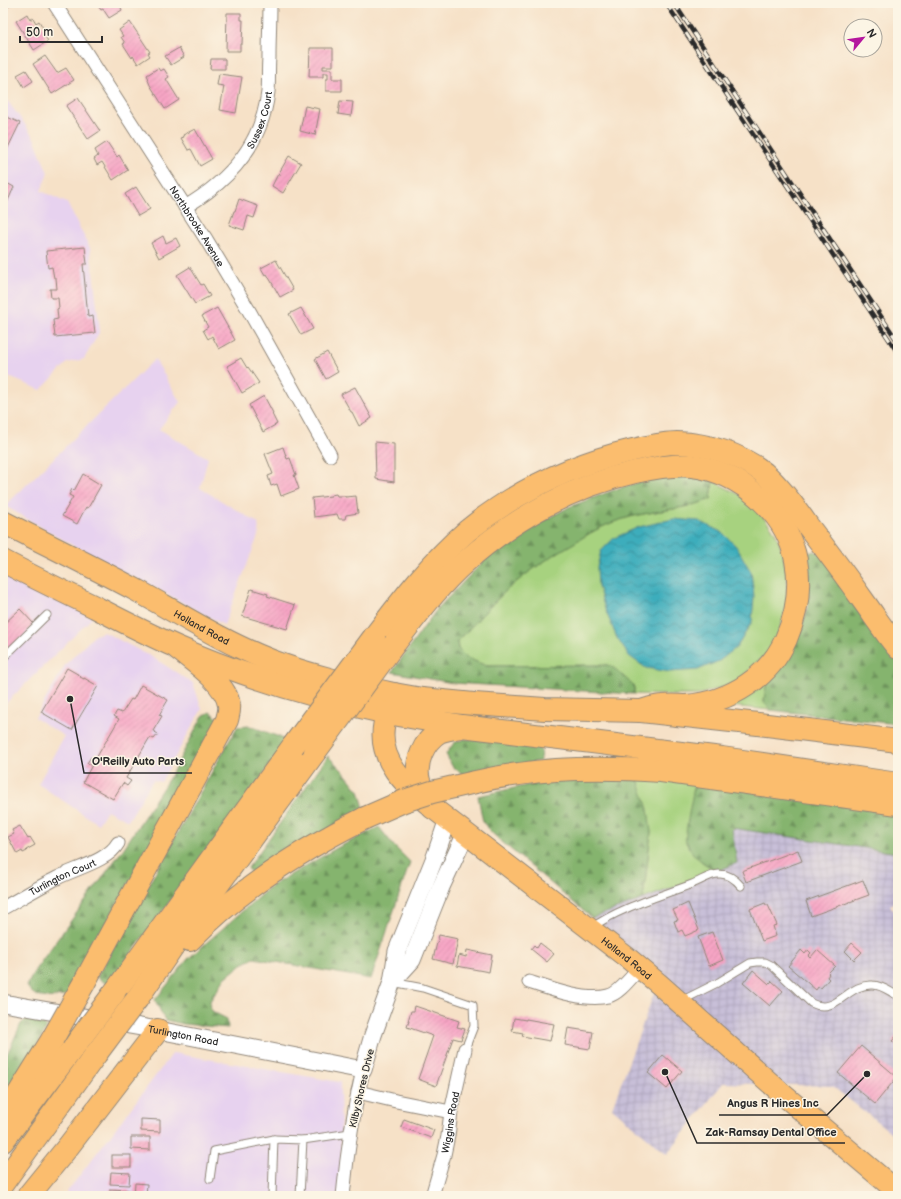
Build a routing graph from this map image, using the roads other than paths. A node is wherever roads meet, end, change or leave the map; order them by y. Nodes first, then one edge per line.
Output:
1 (54, 3) edge
2 (270, 3) edge
3 (185, 207) junction
4 (330, 455) dead end
5 (3, 522) edge
6 (3, 561) edge
7 (47, 615) dead end
8 (177, 648) junction
9 (898, 648) edge
10 (3, 658) edge
11 (391, 704) junction
12 (641, 711) junction
13 (462, 726) junction
14 (898, 741) edge
15 (898, 784) edge
16 (898, 804) edge
17 (441, 814) junction
18 (466, 833) junction
19 (118, 843) dead end
20 (741, 886) dead end
21 (3, 908) edge
22 (590, 929) junction
23 (640, 968) junction
24 (392, 982) junction
25 (529, 982) dead end
26 (898, 996) edge
27 (137, 999) junction
28 (679, 1002) junction
29 (3, 1003) edge
30 (158, 1030) junction
31 (465, 1049) joint
32 (363, 1070) junction
33 (358, 1092) junction
34 (451, 1112) junction
35 (3, 1119) edge
36 (350, 1133) junction
37 (274, 1139) junction
38 (303, 1140) junction
39 (3, 1141) edge
40 (210, 1179) dead end
41 (3, 1183) edge
42 (898, 1192) edge
43 (28, 1196) edge
44 (272, 1196) edge
45 (300, 1196) edge
46 (343, 1196) edge
47 (432, 1196) edge

1 - 3 street, Northbrooke Avenue
2 - 3 street, Sussex Court
3 - 4 street, Northbrooke Avenue
5 - 11 highway, Holland Road
6 - 8 highway
7 - 10 lane
8 - 11 highway
8 - 35 highway, bridge
9 - 39 highway, bridge
11 - 12 highway
11 - 13 highway
11 - 17 main road, Holland Road
12 - 14 highway
12 - 27 highway, bridge
13 - 15 highway
13 - 17 highway
16 - 27 highway, bridge
17 - 18 main road, Holland Road
17 - 24 street, Kilby Shores Drive
18 - 22 main road, Holland Road
18 - 24 street, Kilby Shores Drive
19 - 21 street, Turlington Court
20 - 22 lane
22 - 23 main road, Holland Road
23 - 25 street
23 - 28 main road, Holland Road
24 - 31 lane
24 - 32 street, Kilby Shores Drive
26 - 28 lane
27 - 41 highway, bridge
28 - 42 main road, Holland Road
29 - 30 street, Turlington Road
30 - 32 street, Turlington Road
30 - 43 highway
31 - 34 street, Wiggins Road
32 - 33 street, Kilby Shores Drive
33 - 34 street
33 - 36 street, Kilby Shores Drive
34 - 47 street, Wiggins Road
36 - 38 lane
36 - 46 street, Kilby Shores Drive
37 - 38 lane
37 - 40 lane
37 - 44 lane
38 - 45 lane

